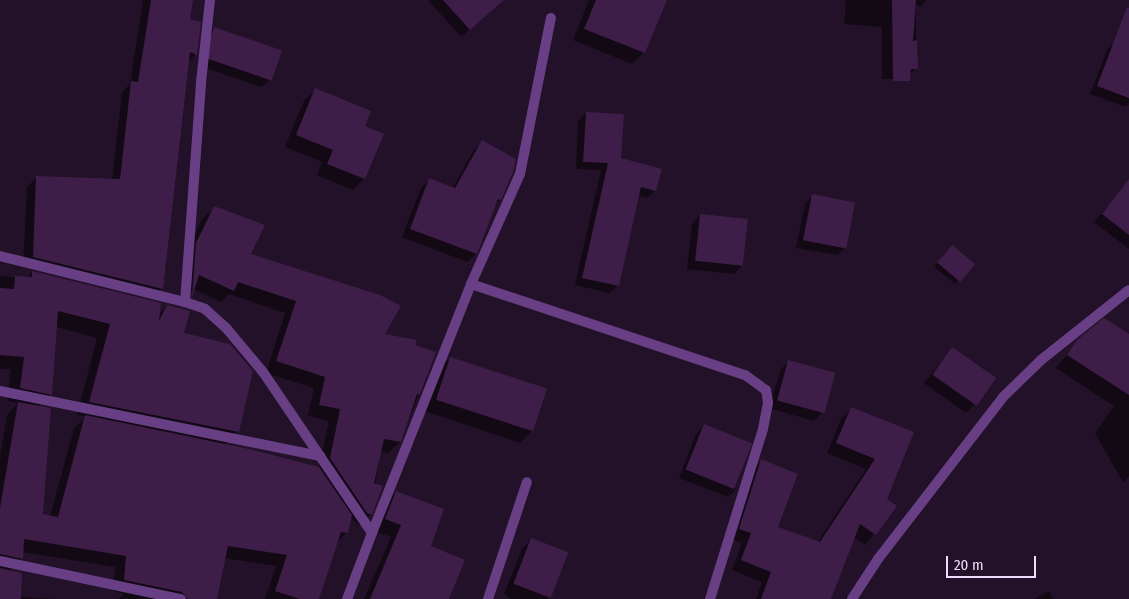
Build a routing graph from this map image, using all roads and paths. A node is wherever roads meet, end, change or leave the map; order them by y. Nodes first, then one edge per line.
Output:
1 (210, 0) edge
2 (552, 18) dead end
3 (1, 260) edge
4 (471, 284) junction
5 (1129, 290) edge
6 (185, 302) junction
7 (0, 391) edge
8 (320, 456) junction
9 (527, 482) dead end
10 (372, 533) junction
11 (0, 561) edge
12 (181, 599) edge
13 (347, 599) edge
14 (488, 599) edge
15 (710, 599) edge
16 (852, 599) edge

1 - 6 street
2 - 4 street
3 - 6 street
4 - 10 street
4 - 15 street
5 - 16 street
6 - 8 street
7 - 8 street
8 - 10 street
9 - 14 street
10 - 13 street
11 - 12 street

